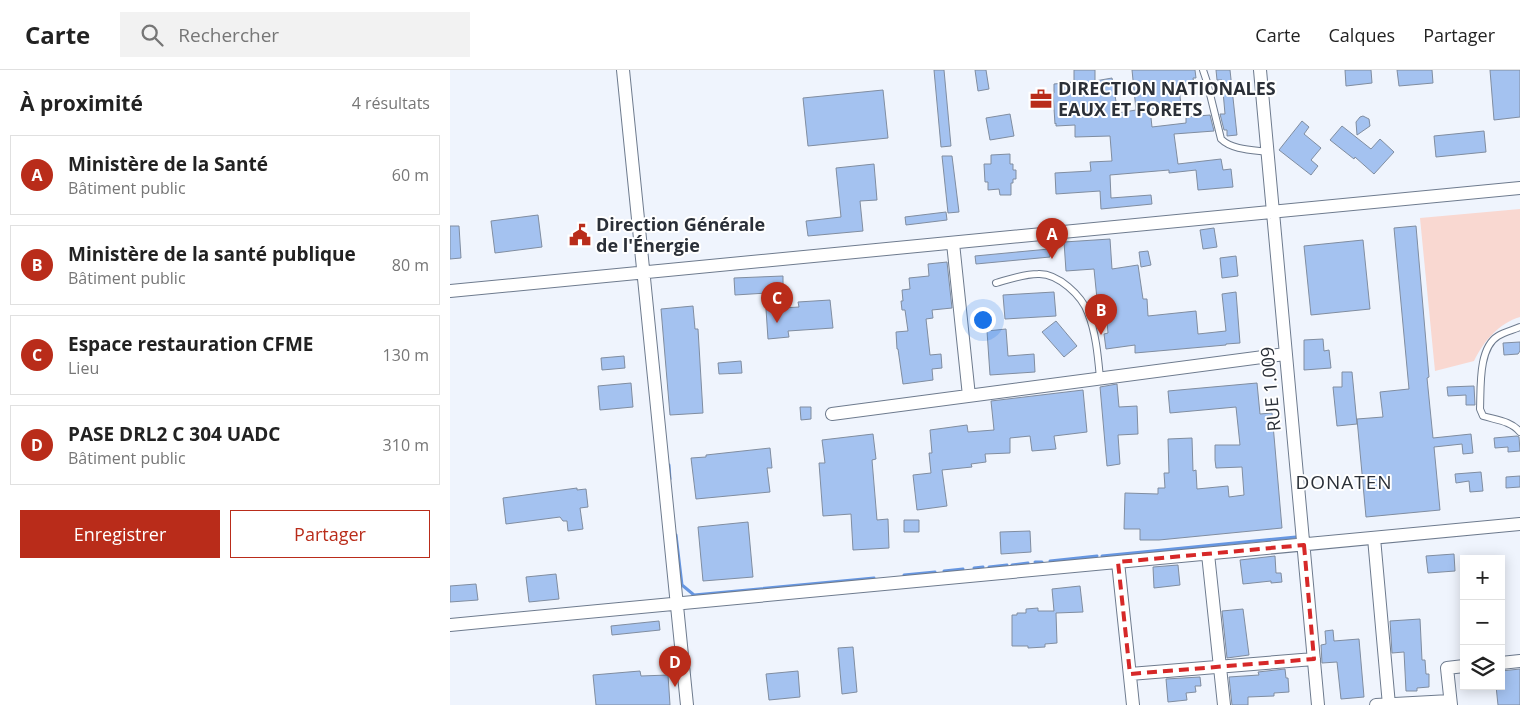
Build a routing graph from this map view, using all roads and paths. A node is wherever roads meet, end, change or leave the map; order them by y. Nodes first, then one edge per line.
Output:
1 (623, 70) edge
2 (1203, 70) edge
3 (1260, 70) edge
4 (1268, 152) junction
5 (1520, 188) edge
6 (1273, 212) junction
7 (953, 243) junction
8 (644, 272) junction
9 (996, 283) dead end
10 (450, 291) edge
11 (1520, 327) edge
12 (1285, 354) junction
13 (1100, 378) junction
14 (969, 396) junction
15 (832, 414) dead end
16 (1520, 432) edge
17 (1520, 524) edge
18 (1374, 538) junction
19 (1304, 545) junction
20 (1208, 554) junction
21 (1118, 562) junction
22 (677, 603) junction
23 (450, 624) edge
24 (1314, 659) junction
25 (1520, 661) edge
26 (1505, 663) edge
27 (1460, 666) edge
28 (1220, 667) junction
29 (1130, 674) junction
30 (1450, 703) edge
31 (687, 705) edge
32 (1133, 705) edge
33 (1224, 705) edge
34 (1318, 705) edge
35 (1385, 705) edge

1 - 8 street
2 - 4 lane
3 - 4 street, RUE 1.009
4 - 6 street, RUE 1.009
5 - 6 street
6 - 7 street
6 - 12 street, RUE 1.009
7 - 8 street
7 - 14 street
8 - 10 street
8 - 22 street
9 - 13 lane
11 - 16 lane
12 - 13 street
12 - 19 street, RUE 1.009
13 - 14 street
14 - 15 street
17 - 18 street
18 - 19 street
18 - 35 street
19 - 20 street
19 - 24 street, RUE 1.009
20 - 21 street
20 - 28 street
21 - 22 street
21 - 29 street
22 - 23 street
22 - 31 street
24 - 28 street
24 - 34 street, RUE 1.009
25 - 26 street
27 - 30 street
28 - 29 street
28 - 33 street
29 - 32 street
30 - 35 street

